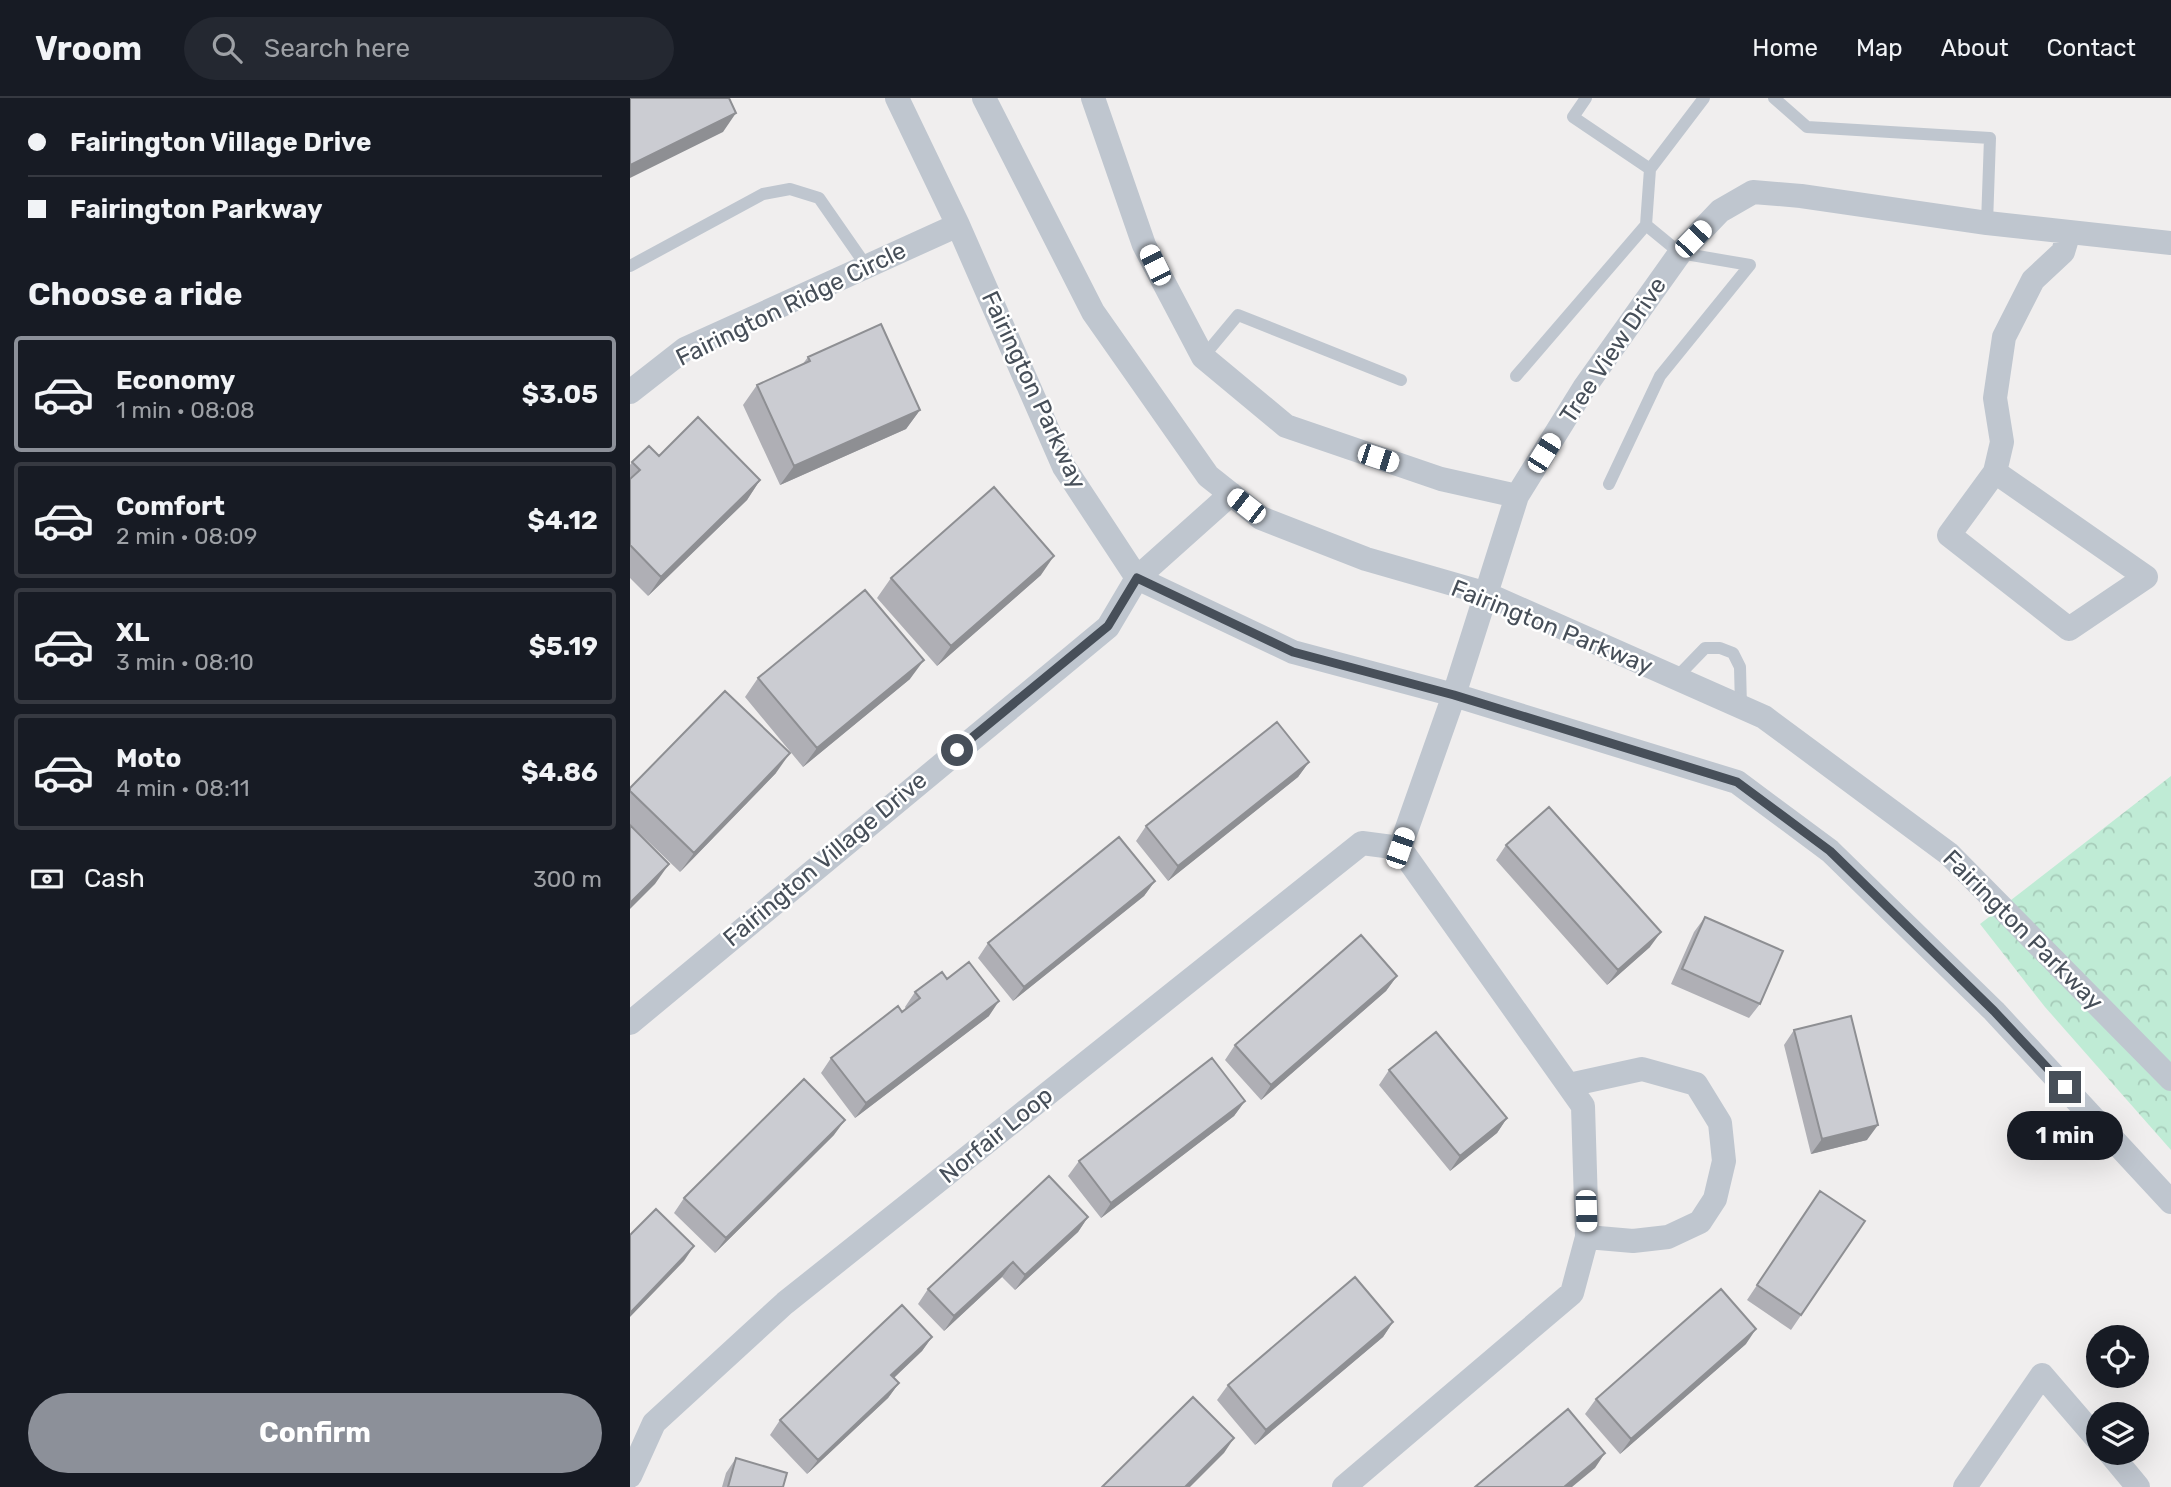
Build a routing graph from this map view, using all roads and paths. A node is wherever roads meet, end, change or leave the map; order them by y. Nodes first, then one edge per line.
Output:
1 (897, 98) edge
2 (984, 98) edge
3 (1093, 98) edge
4 (1586, 98) edge
5 (1704, 98) edge
6 (1774, 98) edge
7 (1650, 169) junction
8 (1987, 223) junction
9 (958, 225) junction
10 (1646, 225) junction
11 (2070, 232) junction
12 (2171, 243) edge
13 (1680, 253) junction
14 (630, 266) edge
15 (867, 267) junction
16 (1203, 357) junction
17 (1516, 376) dead end
18 (1401, 380) dead end
19 (630, 392) edge
20 (1995, 472) junction
21 (1609, 484) dead end
22 (1231, 494) junction
23 (1517, 496) junction
24 (1137, 578) junction
25 (1484, 593) junction
26 (1676, 678) junction
27 (1454, 695) junction
28 (1741, 707) junction
29 (1400, 848) junction
30 (630, 1023) edge
31 (2171, 1080) edge
32 (1569, 1085) junction
33 (2171, 1202) edge
34 (1587, 1237) junction
35 (2086, 1426) edge
36 (2120, 1465) edge
37 (630, 1476) edge
38 (1974, 1484) edge
39 (1344, 1487) edge
40 (2138, 1487) edge

1 - 9 street, Fairington Parkway
2 - 22 street, Fairington Parkway
3 - 16 street
4 - 7 lane
5 - 7 lane
6 - 8 lane
7 - 10 lane
8 - 11 street, Tree View Drive
8 - 13 street, Tree View Drive
9 - 15 street, Fairington Ridge Circle
9 - 24 street, Fairington Parkway
10 - 13 lane
10 - 17 lane
11 - 12 street, Tree View Drive
11 - 20 street
13 - 21 lane
13 - 23 street, Tree View Drive
14 - 15 lane
15 - 19 street, Fairington Ridge Circle
16 - 18 lane
16 - 23 street
20 - 20 street
22 - 24 street, Fairington Village Drive
22 - 25 street, Fairington Parkway
23 - 25 street, Tree View Drive
24 - 27 street
24 - 30 street, Fairington Village Drive
25 - 26 street, Fairington Parkway
25 - 27 street, Tree View Drive
26 - 28 street, Fairington Parkway
26 - 28 lane
27 - 29 street
27 - 33 street
28 - 31 street, Fairington Parkway
29 - 32 street
29 - 37 street, Norfair Loop
32 - 34 street
32 - 34 street
34 - 39 street
35 - 38 street
36 - 40 street

